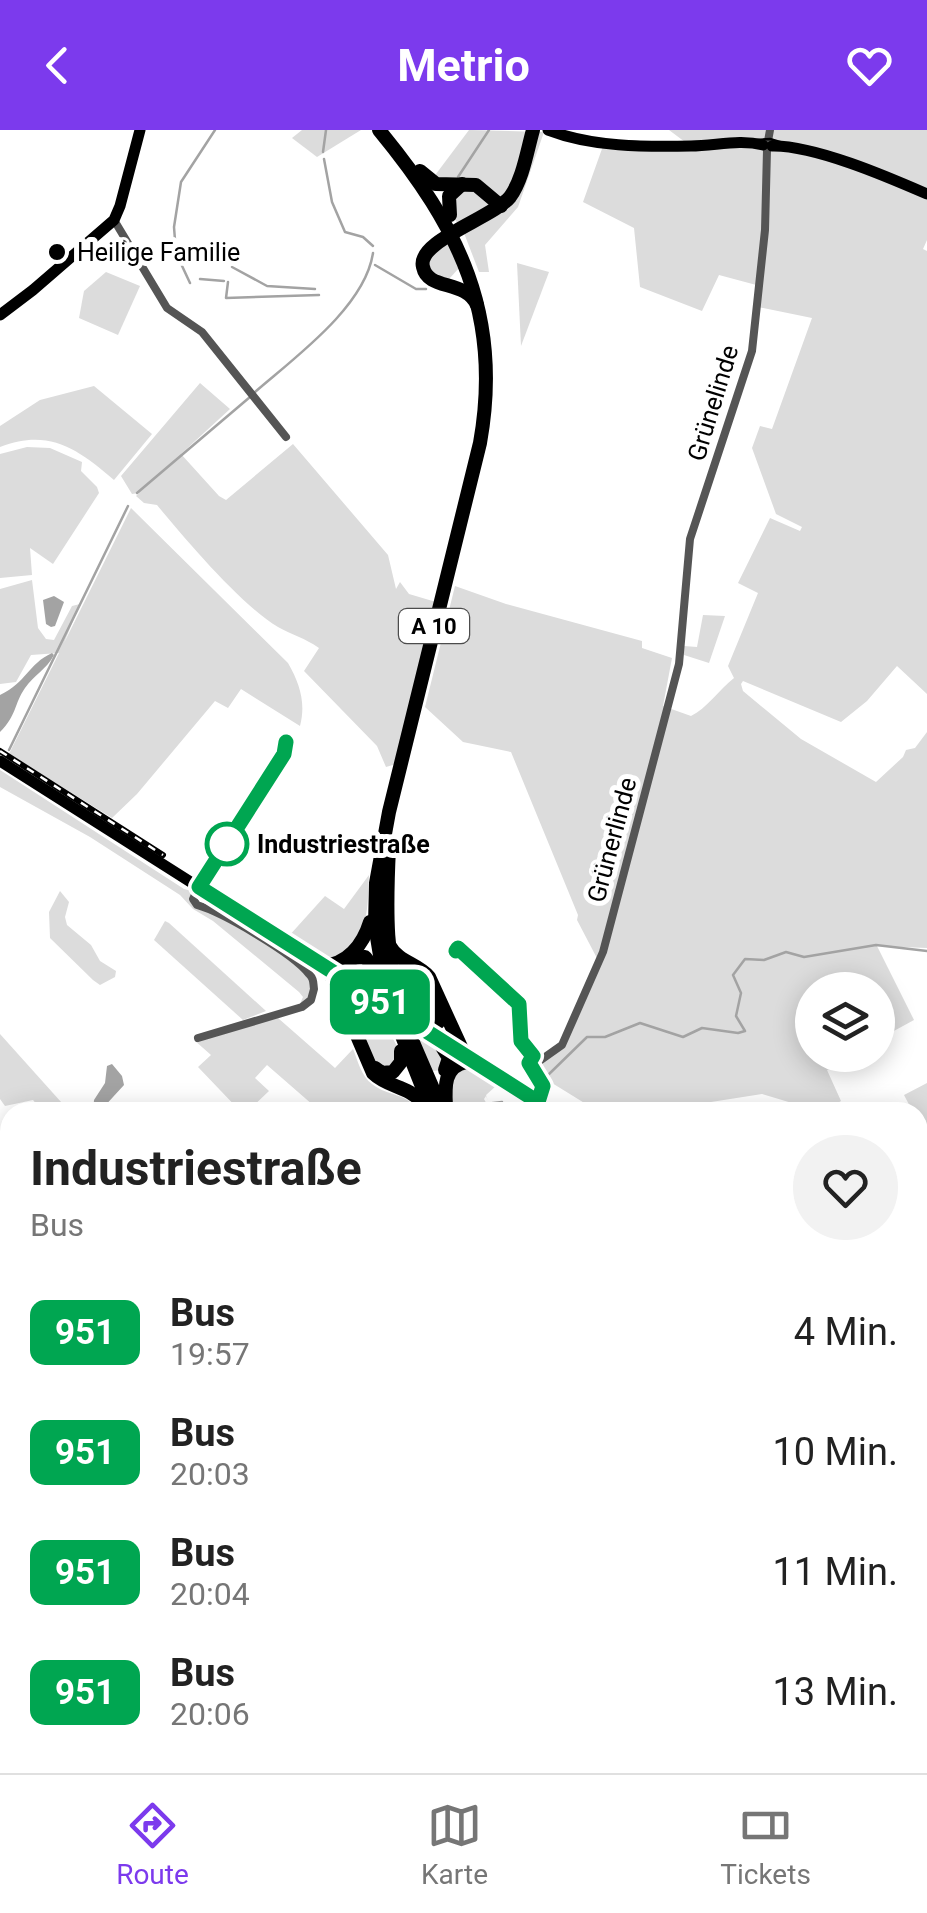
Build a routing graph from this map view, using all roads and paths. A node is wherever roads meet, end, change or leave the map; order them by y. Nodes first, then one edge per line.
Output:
1 (140, 130) edge
2 (383, 130) edge
3 (533, 130) edge
4 (548, 130) edge
5 (768, 141) edge
6 (420, 172) junction
7 (462, 184) junction
8 (927, 194) edge
9 (501, 206) junction
10 (450, 215) junction
11 (114, 220) junction
12 (461, 251) junction
13 (437, 282) junction
14 (0, 315) edge
15 (482, 318) junction
16 (286, 437) dead end
17 (666, 713) joint
18 (0, 763) edge
19 (390, 829) junction
20 (379, 856) junction
21 (160, 865) junction
22 (197, 890) junction
23 (370, 922) junction
24 (387, 940) junction
25 (326, 970) junction
26 (376, 971) junction
27 (353, 985) junction
28 (396, 993) junction
29 (378, 1002) junction
30 (415, 1025) junction
31 (198, 1038) dead end
32 (441, 1045) junction
33 (401, 1051) junction
34 (547, 1056) junction
35 (466, 1060) junction
36 (532, 1062) junction
37 (423, 1065) junction
38 (424, 1102) edge
39 (430, 1102) edge
40 (431, 1102) edge
41 (431, 1102) edge
42 (433, 1102) edge
43 (438, 1102) edge
44 (534, 1102) edge
45 (542, 1102) edge

1 - 11 main road
2 - 6 highway, A 10
2 - 12 highway, A 10
3 - 9 highway
4 - 5 main road
5 - 8 main road
5 - 17 street, Grünelinde
6 - 7 highway
6 - 10 highway, A 10
7 - 9 highway
7 - 10 highway
9 - 13 highway
10 - 19 highway, A 10
11 - 14 main road
11 - 16 street
12 - 13 highway
12 - 15 highway, A 10
13 - 15 highway
15 - 20 highway, A 10
17 - 34 street, Grünerlinde
18 - 21 main road
19 - 24 highway
19 - 40 highway, A 10
20 - 23 highway
20 - 41 highway, A 10
21 - 22 main road
21 - 25 main road
22 - 25 main road
22 - 31 street
23 - 25 highway
23 - 26 highway
24 - 28 highway
24 - 35 highway
25 - 27 main road
25 - 29 main road
25 - 38 highway
26 - 27 highway
26 - 33 highway
27 - 29 main road
28 - 30 highway
28 - 37 highway
29 - 30 main road
29 - 33 highway
30 - 32 main road
30 - 35 main road
32 - 35 main road
32 - 37 highway
33 - 39 highway
34 - 36 street
34 - 36 street, Grünerlinde
35 - 43 highway
35 - 44 main road
36 - 45 street
37 - 42 highway

